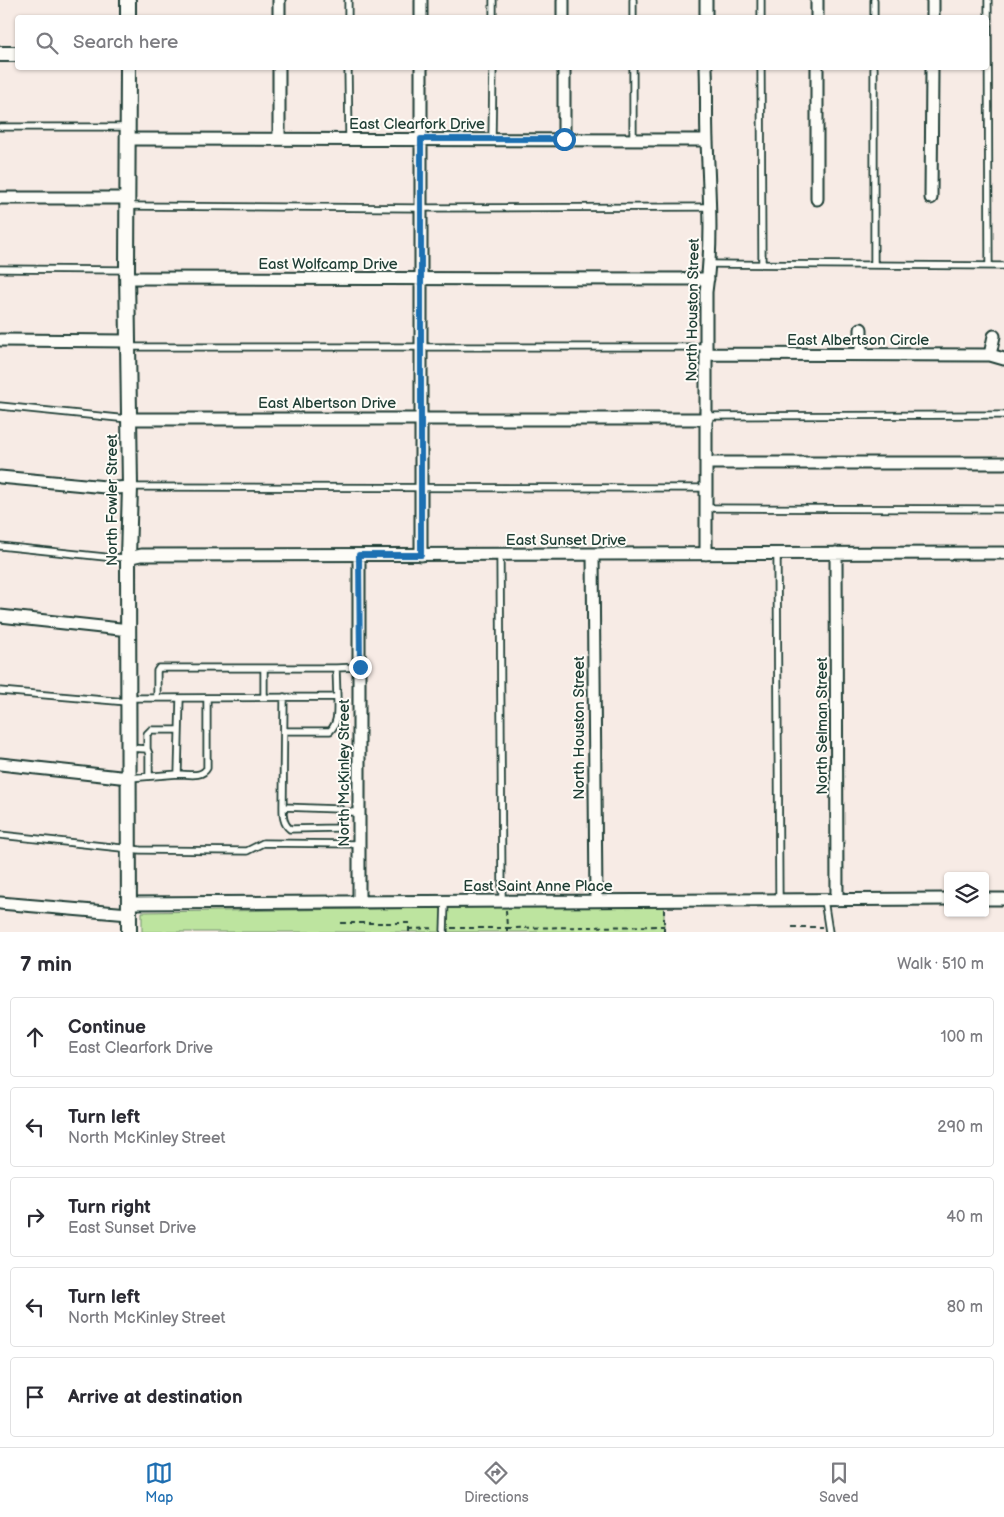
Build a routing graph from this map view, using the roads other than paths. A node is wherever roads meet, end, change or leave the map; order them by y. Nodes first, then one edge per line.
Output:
1 (128, 0) edge
2 (279, 0) edge
3 (348, 0) edge
4 (420, 0) edge
5 (493, 0) edge
6 (563, 0) edge
7 (633, 0) edge
8 (706, 0) edge
9 (761, 0) edge
10 (817, 0) edge
11 (874, 0) edge
12 (933, 0) edge
13 (988, 0) edge
14 (128, 15) edge
15 (279, 15) edge
16 (348, 15) edge
17 (420, 15) edge
18 (493, 15) edge
19 (563, 15) edge
20 (633, 15) edge
21 (706, 15) edge
22 (761, 15) edge
23 (817, 15) edge
24 (874, 15) edge
25 (933, 15) edge
26 (988, 15) edge
27 (0, 54) edge
28 (15, 54) edge
29 (128, 70) edge
30 (279, 70) edge
31 (348, 70) edge
32 (421, 70) edge
33 (493, 70) edge
34 (564, 70) edge
35 (633, 70) edge
36 (706, 70) edge
37 (761, 70) edge
38 (817, 70) edge
39 (874, 70) edge
40 (932, 70) edge
41 (988, 70) edge
42 (0, 127) edge
43 (128, 133) junction
44 (279, 139) junction
45 (348, 139) junction
46 (421, 139) junction
47 (492, 139) junction
48 (564, 139) junction
49 (633, 139) junction
50 (707, 140) junction
51 (0, 198) edge
52 (931, 198) dead end
53 (818, 199) dead end
54 (127, 202) junction
55 (710, 207) junction
56 (420, 208) junction
57 (709, 264) junction
58 (762, 264) junction
59 (874, 265) junction
60 (989, 266) junction
61 (1004, 266) edge
62 (0, 268) edge
63 (127, 274) junction
64 (420, 279) junction
65 (708, 279) junction
66 (861, 329) dead end
67 (994, 336) dead end
68 (0, 340) edge
69 (128, 344) junction
70 (420, 348) junction
71 (706, 350) junction
72 (861, 354) junction
73 (990, 355) junction
74 (1004, 359) edge
75 (0, 406) edge
76 (1004, 416) edge
77 (707, 417) junction
78 (420, 418) junction
79 (128, 419) junction
80 (706, 463) junction
81 (1004, 463) edge
82 (0, 477) edge
83 (130, 487) junction
84 (420, 488) junction
85 (706, 488) junction
86 (706, 508) junction
87 (1004, 509) edge
88 (0, 546) edge
89 (777, 553) junction
90 (836, 553) junction
91 (1004, 553) edge
92 (706, 554) junction
93 (359, 555) junction
94 (421, 555) junction
95 (500, 555) junction
96 (593, 555) junction
97 (128, 558) junction
98 (0, 616) edge
99 (129, 630) junction
100 (360, 667) junction
101 (264, 668) junction
102 (336, 668) junction
103 (0, 692) edge
104 (337, 697) junction
105 (157, 698) junction
106 (180, 698) junction
107 (207, 698) junction
108 (264, 698) junction
109 (284, 698) junction
110 (129, 700) junction
111 (179, 730) junction
112 (284, 731) junction
113 (129, 748) junction
114 (146, 749) junction
115 (0, 764) edge
116 (178, 774) junction
117 (149, 776) junction
118 (129, 778) junction
119 (283, 807) junction
120 (340, 812) junction
121 (359, 812) junction
122 (0, 835) edge
123 (358, 844) junction
124 (129, 848) junction
125 (989, 899) edge
126 (1004, 899) edge
127 (596, 900) junction
128 (779, 900) junction
129 (824, 900) junction
130 (838, 900) junction
131 (944, 900) edge
132 (359, 901) junction
133 (444, 901) junction
134 (0, 903) edge
135 (504, 904) junction
136 (128, 908) junction
137 (829, 929) edge
138 (444, 930) edge
139 (129, 932) edge

1 - 14 street
2 - 15 street
3 - 16 lane
4 - 17 street
5 - 18 lane
6 - 19 street
7 - 20 lane
8 - 21 street
9 - 22 lane
10 - 23 street
11 - 24 lane
12 - 25 street
13 - 26 lane
27 - 28 street
29 - 43 street, North Fowler Street
30 - 44 street
31 - 45 lane
32 - 46 street
33 - 47 lane
34 - 48 street
35 - 49 lane
36 - 50 street, North Houston Street
37 - 58 lane
38 - 53 street
39 - 59 lane
40 - 52 street
41 - 60 lane
42 - 43 lane
43 - 44 street, East Clearfork Drive
43 - 54 street, North Fowler Street
44 - 45 street, East Clearfork Drive
45 - 46 street, East Clearfork Drive
46 - 47 street, East Clearfork Drive
46 - 56 street
47 - 48 street, East Clearfork Drive
48 - 49 street, East Clearfork Drive
49 - 50 street, East Clearfork Drive
50 - 55 street, North Houston Street
51 - 54 street
54 - 56 lane
54 - 63 street, North Fowler Street
55 - 56 lane
55 - 57 street, North Houston Street
56 - 64 street
57 - 58 lane
57 - 65 street, North Houston Street
58 - 59 lane
59 - 60 lane
60 - 61 lane
62 - 63 lane
63 - 64 street, East Wolfcamp Drive
63 - 69 street, North Fowler Street
64 - 65 street, East Wolfcamp Drive
64 - 70 street
65 - 71 street, North Houston Street
66 - 72 street
67 - 73 street
68 - 69 street
69 - 70 lane
69 - 79 street, North Fowler Street
70 - 71 lane
70 - 78 street
71 - 72 street, East Albertson Circle
71 - 77 street, North Houston Street
72 - 73 street, East Albertson Circle
73 - 74 street, East Albertson Circle
75 - 79 lane
76 - 77 lane
77 - 78 street, East Albertson Drive
77 - 80 street, North Houston Street
78 - 79 street, East Albertson Drive
78 - 84 street
79 - 83 street, North Fowler Street
80 - 81 street
80 - 85 street, North Houston Street
82 - 83 street
83 - 84 lane
83 - 97 street, North Fowler Street
84 - 85 lane
84 - 94 street
85 - 86 street, North Houston Street
86 - 87 lane
86 - 92 street, North Houston Street
88 - 97 lane
89 - 90 street, East Sunset Drive
89 - 92 street, East Sunset Drive
89 - 128 lane
90 - 91 street, East Sunset Drive
90 - 130 street, North Selman Street
92 - 96 street, East Sunset Drive
93 - 94 street, East Sunset Drive
93 - 97 street, East Sunset Drive
93 - 100 street, North McKinley Street
94 - 95 street, East Sunset Drive
95 - 96 street, East Sunset Drive
95 - 135 lane
96 - 127 street, North Houston Street
97 - 99 street, North Fowler Street
98 - 99 street
99 - 110 street, North Fowler Street
100 - 102 lane
100 - 121 street, North McKinley Street
101 - 102 lane
101 - 105 lane
101 - 108 lane
102 - 104 lane
103 - 110 lane
104 - 109 lane
104 - 112 lane
105 - 106 lane
105 - 110 lane
106 - 107 lane
106 - 111 lane
107 - 108 lane
107 - 116 lane
108 - 109 lane
109 - 112 lane
110 - 113 street, North Fowler Street
111 - 114 lane
111 - 116 lane
112 - 119 lane
113 - 114 lane
113 - 118 street, North Fowler Street
114 - 117 lane
115 - 118 street
116 - 117 lane
117 - 118 lane
118 - 124 street, North Fowler Street
119 - 120 lane
119 - 120 lane
120 - 121 lane
121 - 123 street, North McKinley Street
122 - 124 lane
123 - 124 lane
123 - 132 street, North McKinley Street
124 - 136 street, North Fowler Street
125 - 126 street
127 - 128 street, East Saint Anne Place
127 - 135 street, East Saint Anne Place
128 - 129 street, East Saint Anne Place
129 - 130 street, East Saint Anne Place
129 - 137 lane
130 - 131 street, East Saint Anne Place
132 - 133 street, East Saint Anne Place
132 - 136 street, East Saint Anne Place
133 - 135 street, East Saint Anne Place
133 - 138 lane
134 - 136 street, East Saint Anne Place
136 - 139 street, North Fowler Street

